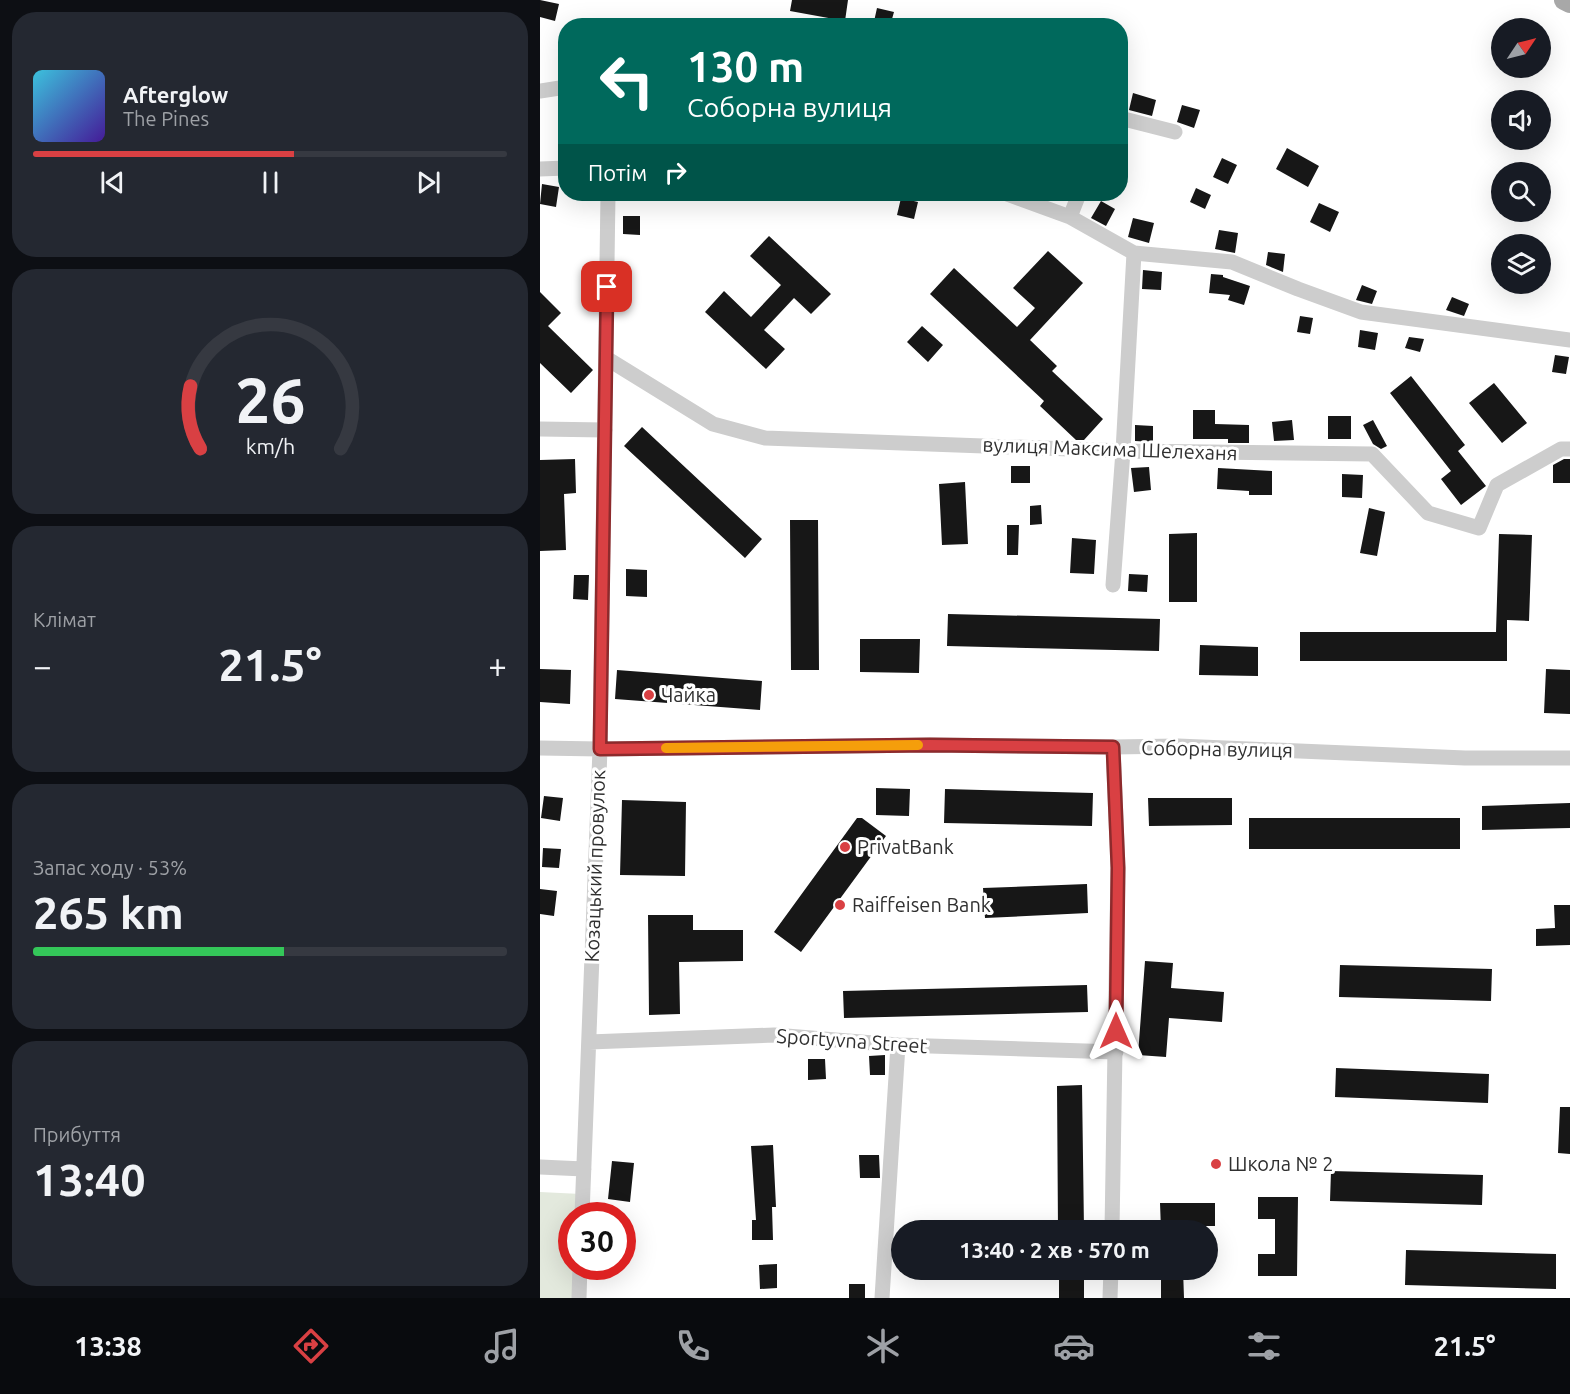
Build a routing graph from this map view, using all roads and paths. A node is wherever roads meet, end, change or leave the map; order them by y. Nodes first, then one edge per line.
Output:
1 (1564, 0) edge
2 (1570, 3) edge
3 (558, 88) edge
4 (540, 91) edge
5 (1128, 120) edge
6 (1175, 132) dead end
7 (558, 168) edge
8 (540, 169) edge
9 (608, 201) edge
10 (1026, 201) edge
11 (1076, 201) edge
12 (1070, 217) junction
13 (1134, 253) junction
14 (1570, 340) edge
15 (606, 358) junction
16 (540, 429) edge
17 (605, 430) junction
18 (1570, 449) edge
19 (1123, 452) junction
20 (1113, 585) dead end
21 (1113, 747) junction
22 (540, 748) edge
23 (600, 749) junction
24 (1570, 758) edge
25 (589, 1042) junction
26 (898, 1045) junction
27 (1116, 1052) junction
28 (540, 1167) edge
29 (584, 1169) junction
30 (583, 1202) edge
31 (1112, 1220) edge
32 (580, 1280) edge
33 (1111, 1280) edge
34 (579, 1298) edge
35 (882, 1298) edge
36 (1110, 1298) edge

1 - 2 main road
3 - 4 street
5 - 6 street
7 - 8 street
9 - 15 street, Козацький провулок
10 - 12 street
11 - 12 street
12 - 13 street
13 - 14 street
13 - 19 street
15 - 17 street, Козацький провулок
15 - 19 street, вулиця Максима Шелеханя
16 - 17 street
17 - 23 street, Козацький провулок
18 - 19 street, вулиця Максима Шелеханя
19 - 20 street
21 - 23 street, Соборна вулиця
21 - 24 street, Соборна вулиця
21 - 27 street
22 - 23 street, Соборна вулиця
23 - 25 street, Козацький провулок
25 - 26 street, Sportyvna Street
25 - 29 street, Козацький провулок
26 - 27 street, Sportyvna Street
26 - 35 street
27 - 31 street
28 - 29 street
29 - 30 street, Козацький провулок
32 - 34 street
33 - 36 street

